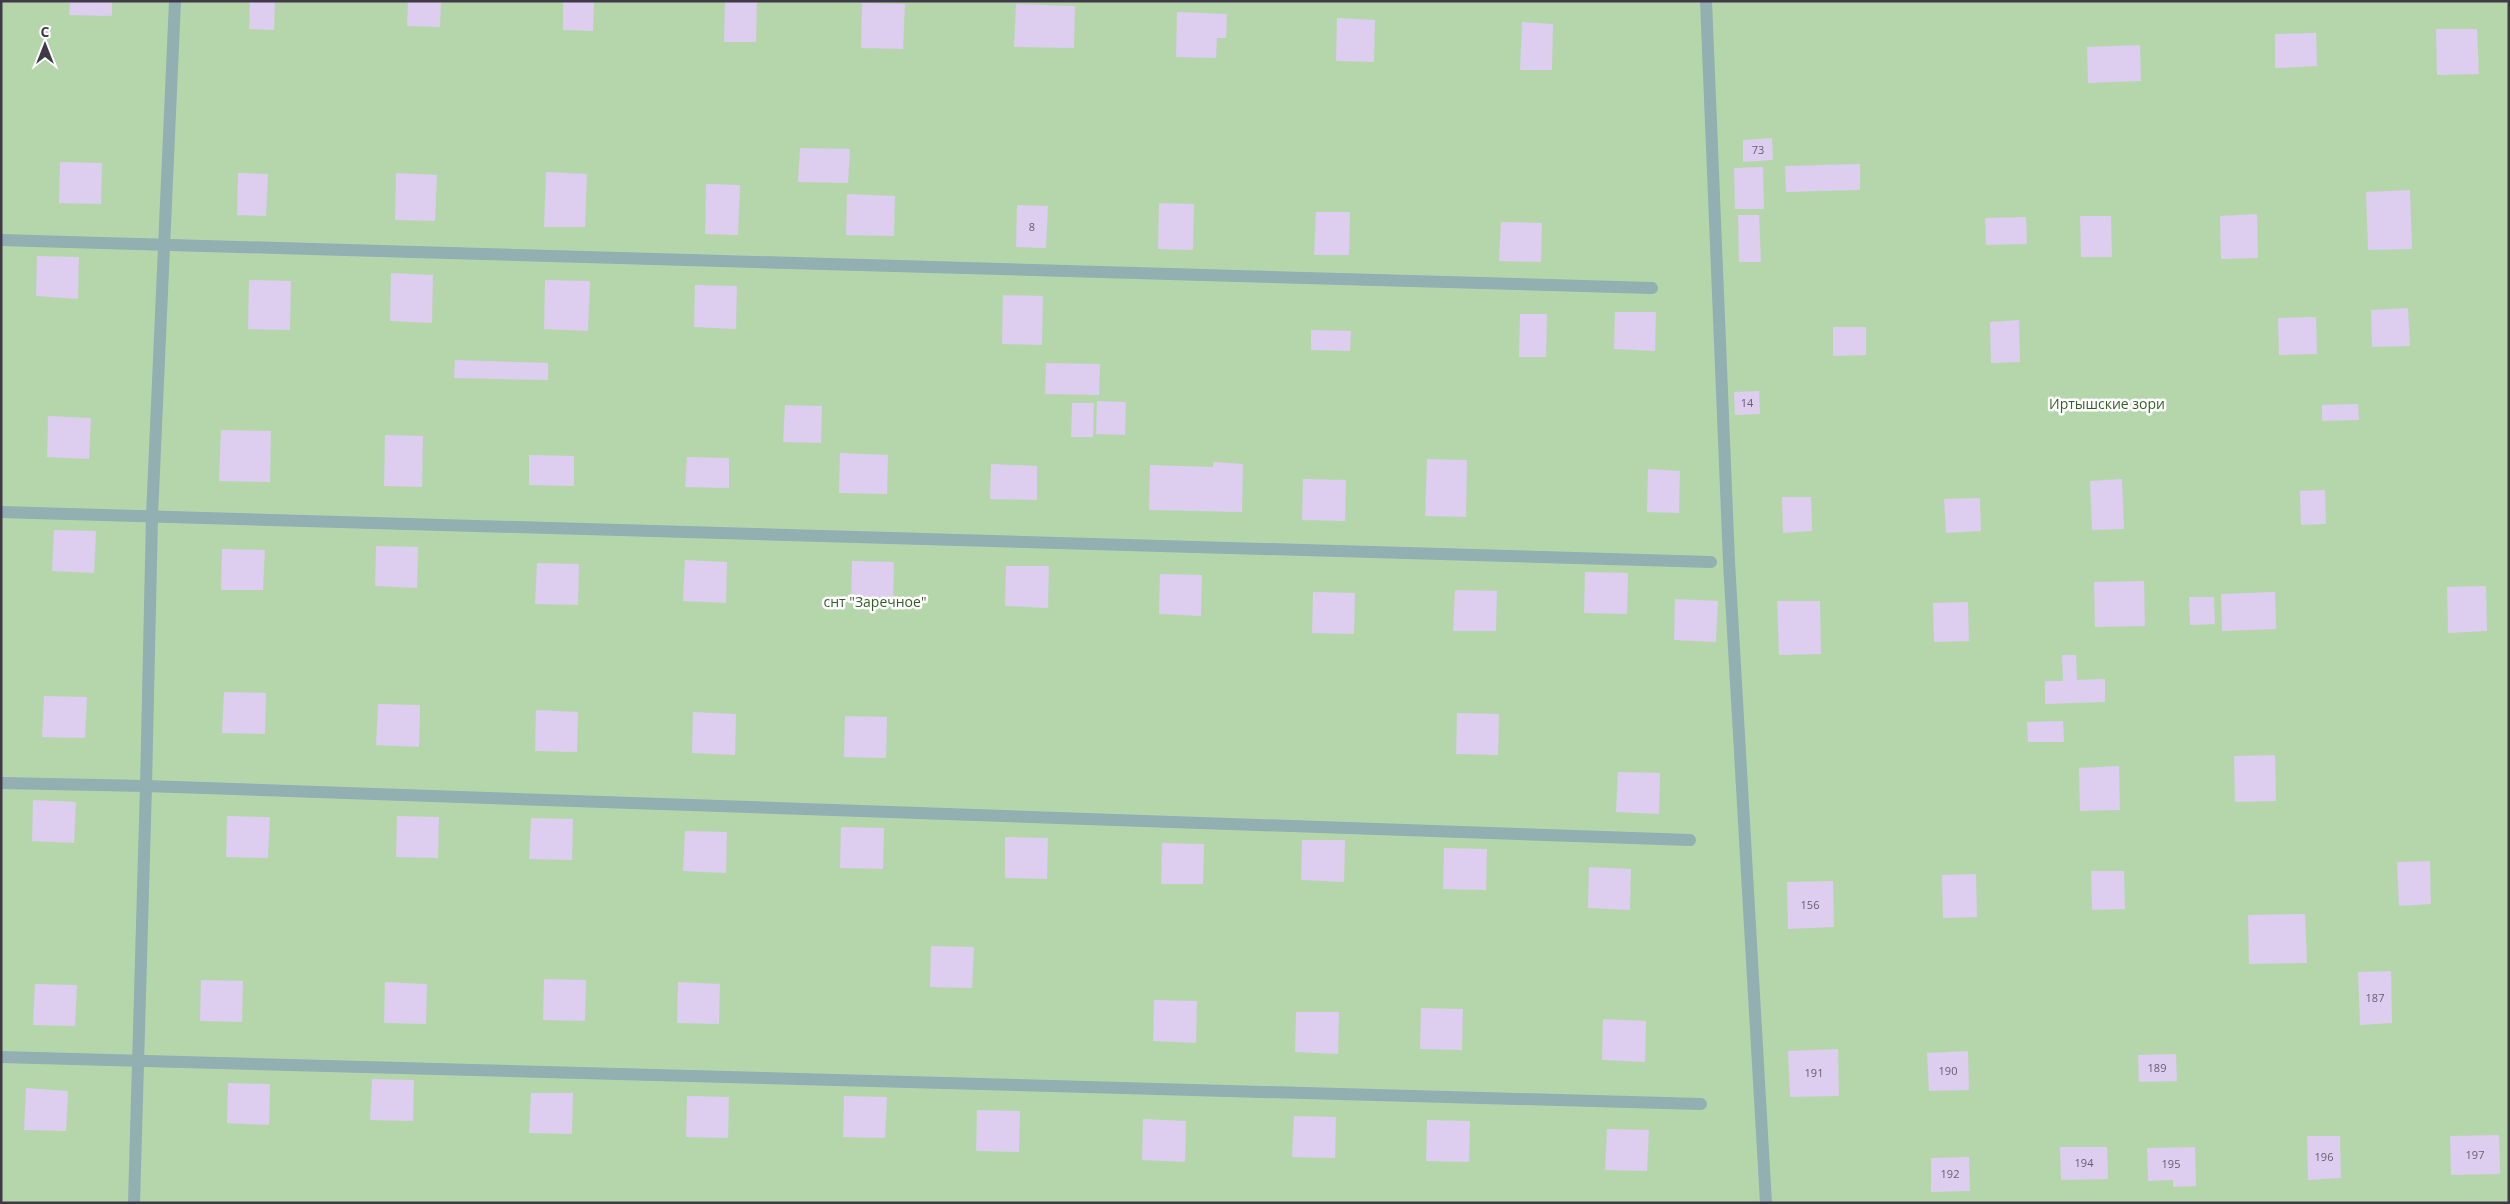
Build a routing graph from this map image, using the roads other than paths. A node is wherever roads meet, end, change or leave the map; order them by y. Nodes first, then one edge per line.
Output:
1 (175, 1) edge
2 (1706, 1) edge
3 (1, 240) edge
4 (164, 244) junction
5 (1652, 288) dead end
6 (1, 512) edge
7 (152, 516) junction
8 (1711, 562) dead end
9 (1, 783) edge
10 (146, 786) junction
11 (1690, 840) dead end
12 (1, 1057) edge
13 (138, 1060) junction
14 (1701, 1104) dead end
15 (134, 1203) edge
16 (1766, 1203) edge

1 - 4 street
2 - 16 street
3 - 4 street
4 - 5 street
4 - 7 street
6 - 7 street
7 - 8 street
7 - 10 street
9 - 10 street
10 - 11 street
10 - 13 street
12 - 13 street
13 - 14 street
13 - 15 street

